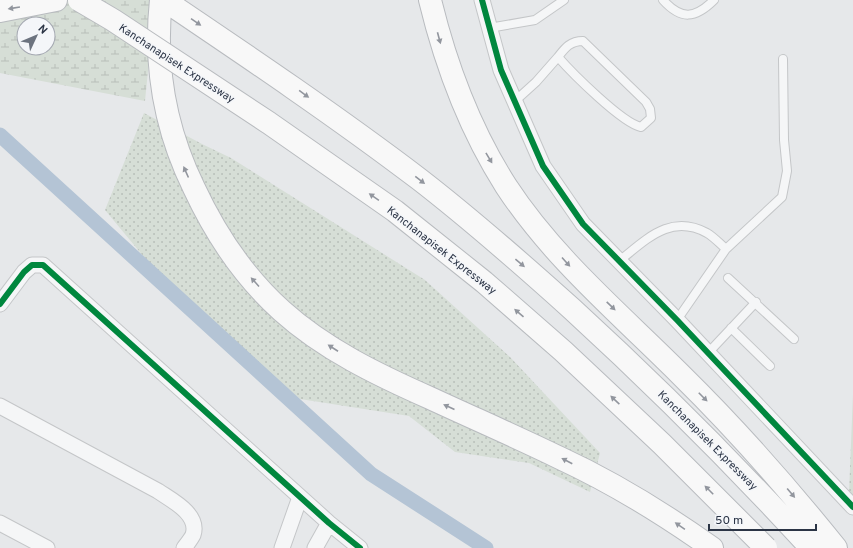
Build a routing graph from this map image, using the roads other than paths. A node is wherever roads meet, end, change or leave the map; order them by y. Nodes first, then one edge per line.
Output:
1 (56, 0) edge
2 (79, 0) edge
3 (162, 0) edge
4 (430, 0) edge
5 (482, 0) edge
6 (564, 0) edge
7 (663, 0) edge
8 (714, 0) edge
9 (0, 11) edge
10 (489, 28) junction
11 (558, 57) junction
12 (783, 59) dead end
13 (515, 102) junction
14 (726, 249) junction
15 (619, 261) junction
16 (728, 278) dead end
17 (756, 302) junction
18 (0, 304) edge
19 (677, 320) junction
20 (731, 328) junction
21 (794, 339) dead end
22 (708, 353) junction
23 (770, 366) dead end
24 (0, 406) edge
25 (300, 497) junction
26 (853, 507) edge
27 (0, 523) edge
28 (329, 523) junction
29 (47, 548) edge
30 (184, 548) edge
31 (282, 548) edge
32 (315, 548) edge
33 (360, 548) edge
34 (712, 548) edge
35 (766, 548) edge
36 (811, 548) edge
37 (836, 548) edge

1 -> 9 highway
35 -> 2 highway, Kanchanapisek Expressway, bridge
34 -> 3 highway
3 -> 36 highway, Kanchanapisek Expressway
4 -> 37 highway
5 - 10 street
6 - 10 lane
7 - 8 lane
10 - 13 street
11 - 11 lane
11 - 13 lane
12 - 14 lane
13 - 15 street
14 - 15 lane
14 - 19 lane
15 - 19 street
16 - 17 lane
17 - 20 lane
17 - 21 lane
18 - 25 street
19 - 22 street
20 - 22 lane
20 - 23 lane
22 - 26 street
24 - 30 street
25 - 28 street
25 - 31 street
27 - 29 street
28 - 32 street
28 - 33 street

